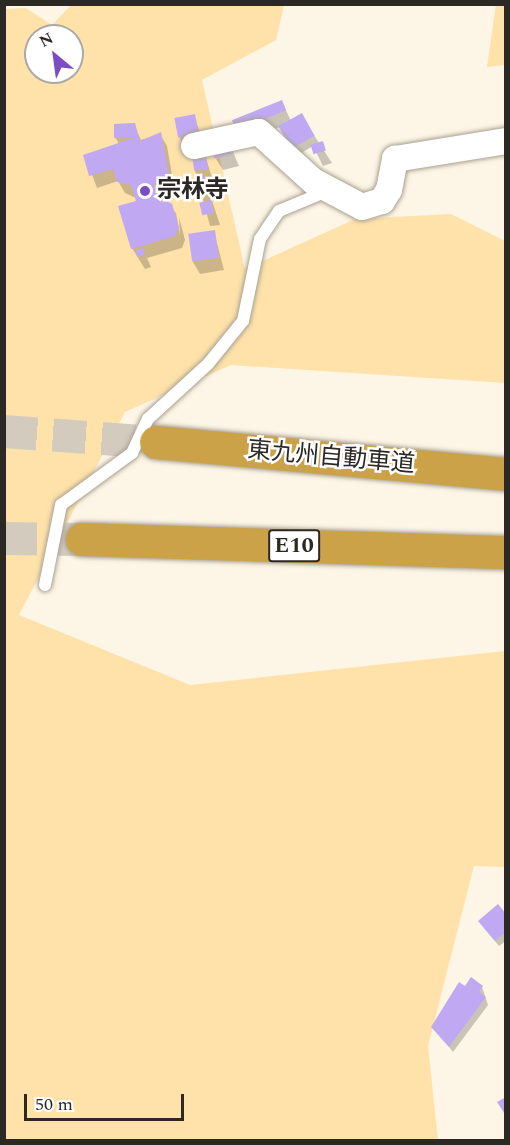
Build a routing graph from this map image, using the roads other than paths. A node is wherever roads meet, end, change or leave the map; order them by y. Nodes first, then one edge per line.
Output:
1 (506, 141) edge
2 (194, 146) dead end
3 (328, 191) junction
4 (156, 442) tunnel mouth
5 (506, 474) edge
6 (82, 539) tunnel mouth
7 (506, 552) edge
8 (45, 585) dead end

1 - 3 street
2 - 3 street
3 - 8 lane
4 - 5 highway, 東九州自動車道
6 - 7 highway, E10

